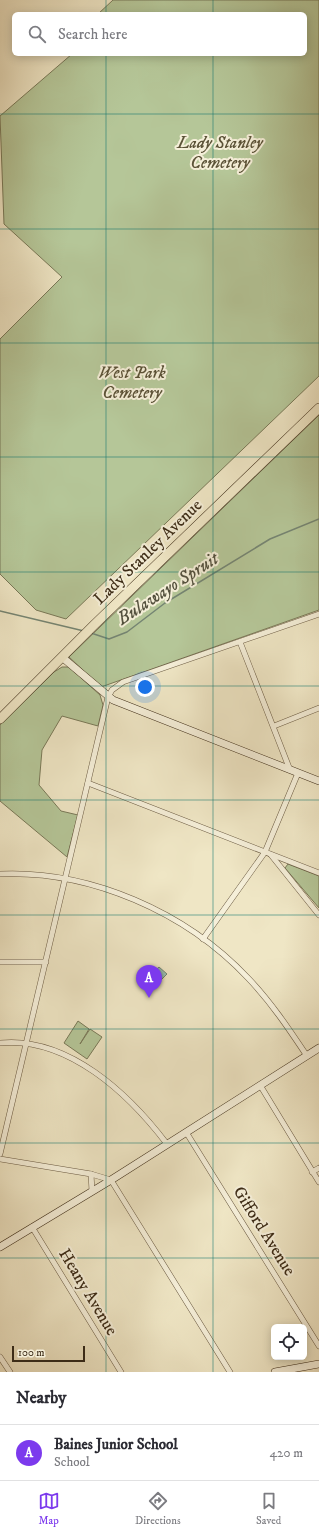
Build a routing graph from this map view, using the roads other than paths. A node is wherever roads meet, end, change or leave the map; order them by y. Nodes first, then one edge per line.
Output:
1 (319, 408) edge
2 (319, 614) edge
3 (240, 642) junction
4 (63, 658) junction
5 (108, 697) junction
6 (319, 708) edge
7 (0, 719) edge
8 (274, 726) junction
9 (290, 770) junction
10 (298, 773) junction
11 (319, 781) edge
12 (88, 783) junction
13 (265, 852) junction
14 (270, 855) junction
15 (319, 873) edge
16 (0, 874) edge
17 (64, 877) junction
18 (319, 915) edge
19 (203, 939) junction
20 (0, 962) edge
21 (46, 962) junction
22 (0, 1043) edge
23 (26, 1043) junction
24 (319, 1048) edge
25 (307, 1056) junction
26 (260, 1085) junction
27 (186, 1132) junction
28 (166, 1144) junction
29 (0, 1154) edge
30 (0, 1158) edge
31 (319, 1168) edge
32 (312, 1172) junction
33 (91, 1174) junction
34 (111, 1180) junction
35 (319, 1182) edge
36 (92, 1191) junction
37 (32, 1227) junction
38 (0, 1247) edge
39 (319, 1346) edge
40 (0, 1357) edge
41 (319, 1364) edge
42 (10, 1372) edge
43 (121, 1372) edge
44 (230, 1372) edge
45 (275, 1372) edge

1 - 4 highway, Lady Stanley Avenue
2 - 3 street
3 - 5 street
3 - 8 street
4 - 5 street
4 - 7 highway, Lady Stanley Avenue
5 - 9 street
5 - 12 street
6 - 8 street
8 - 9 street
9 - 10 street
10 - 11 street
10 - 13 street
12 - 13 street
12 - 17 street
13 - 14 street
13 - 19 street
14 - 15 street
14 - 18 street
16 - 17 street
17 - 19 street
17 - 21 street
19 - 25 street
20 - 21 street
21 - 23 street
22 - 23 street
23 - 28 street
23 - 29 street
24 - 25 street
25 - 26 street
26 - 27 street
26 - 32 street
27 - 28 street
27 - 39 street, Gifford Avenue
28 - 34 street
30 - 33 street
31 - 32 street
32 - 35 street
33 - 34 street
33 - 36 street
34 - 36 street
34 - 44 street
36 - 37 street
37 - 38 street
37 - 43 street, Heany Avenue
40 - 42 street
41 - 45 street

